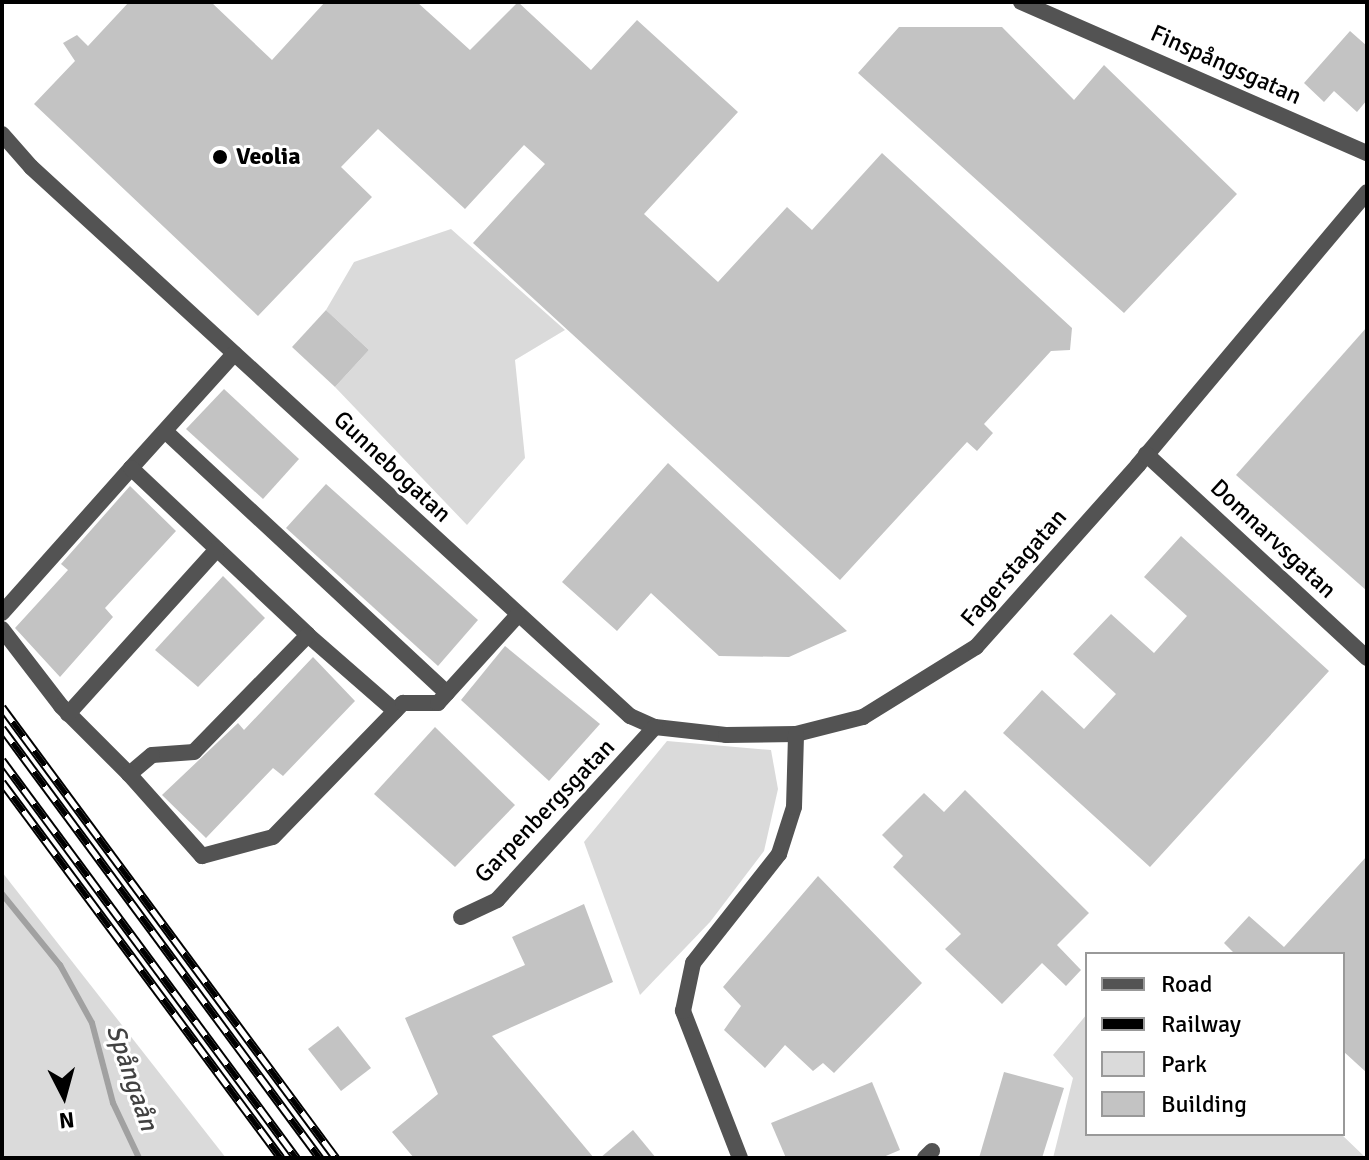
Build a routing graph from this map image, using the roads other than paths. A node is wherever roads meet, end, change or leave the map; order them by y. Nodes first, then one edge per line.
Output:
1 (1021, 2) edge
2 (2, 134) edge
3 (1367, 153) edge
4 (1367, 192) edge
5 (234, 354) junction
6 (165, 431) junction
7 (1146, 454) junction
8 (131, 468) junction
9 (217, 549) junction
10 (2, 613) edge
11 (517, 616) junction
12 (2, 629) edge
13 (308, 635) junction
14 (1367, 658) edge
15 (447, 693) junction
16 (395, 711) junction
17 (68, 714) junction
18 (655, 727) junction
19 (796, 734) junction
20 (129, 774) junction
21 (461, 917) dead end
22 (740, 1158) edge

1 - 3 street, Finspångsgatan
2 - 5 street, Gunnebogatan
4 - 7 street, Fagerstagatan
5 - 6 street
5 - 11 street, Gunnebogatan
6 - 8 street
6 - 15 street
7 - 14 street, Domnarvsgatan
7 - 19 street, Fagerstagatan
8 - 9 street
8 - 10 street
9 - 13 street
9 - 17 street
11 - 15 street
11 - 18 street, Gunnebogatan
12 - 17 street
13 - 16 street
13 - 20 street
15 - 16 street
16 - 20 street
17 - 20 street
18 - 19 street, Gunnebogatan
18 - 21 street, Garpenbergsgatan
19 - 22 street

